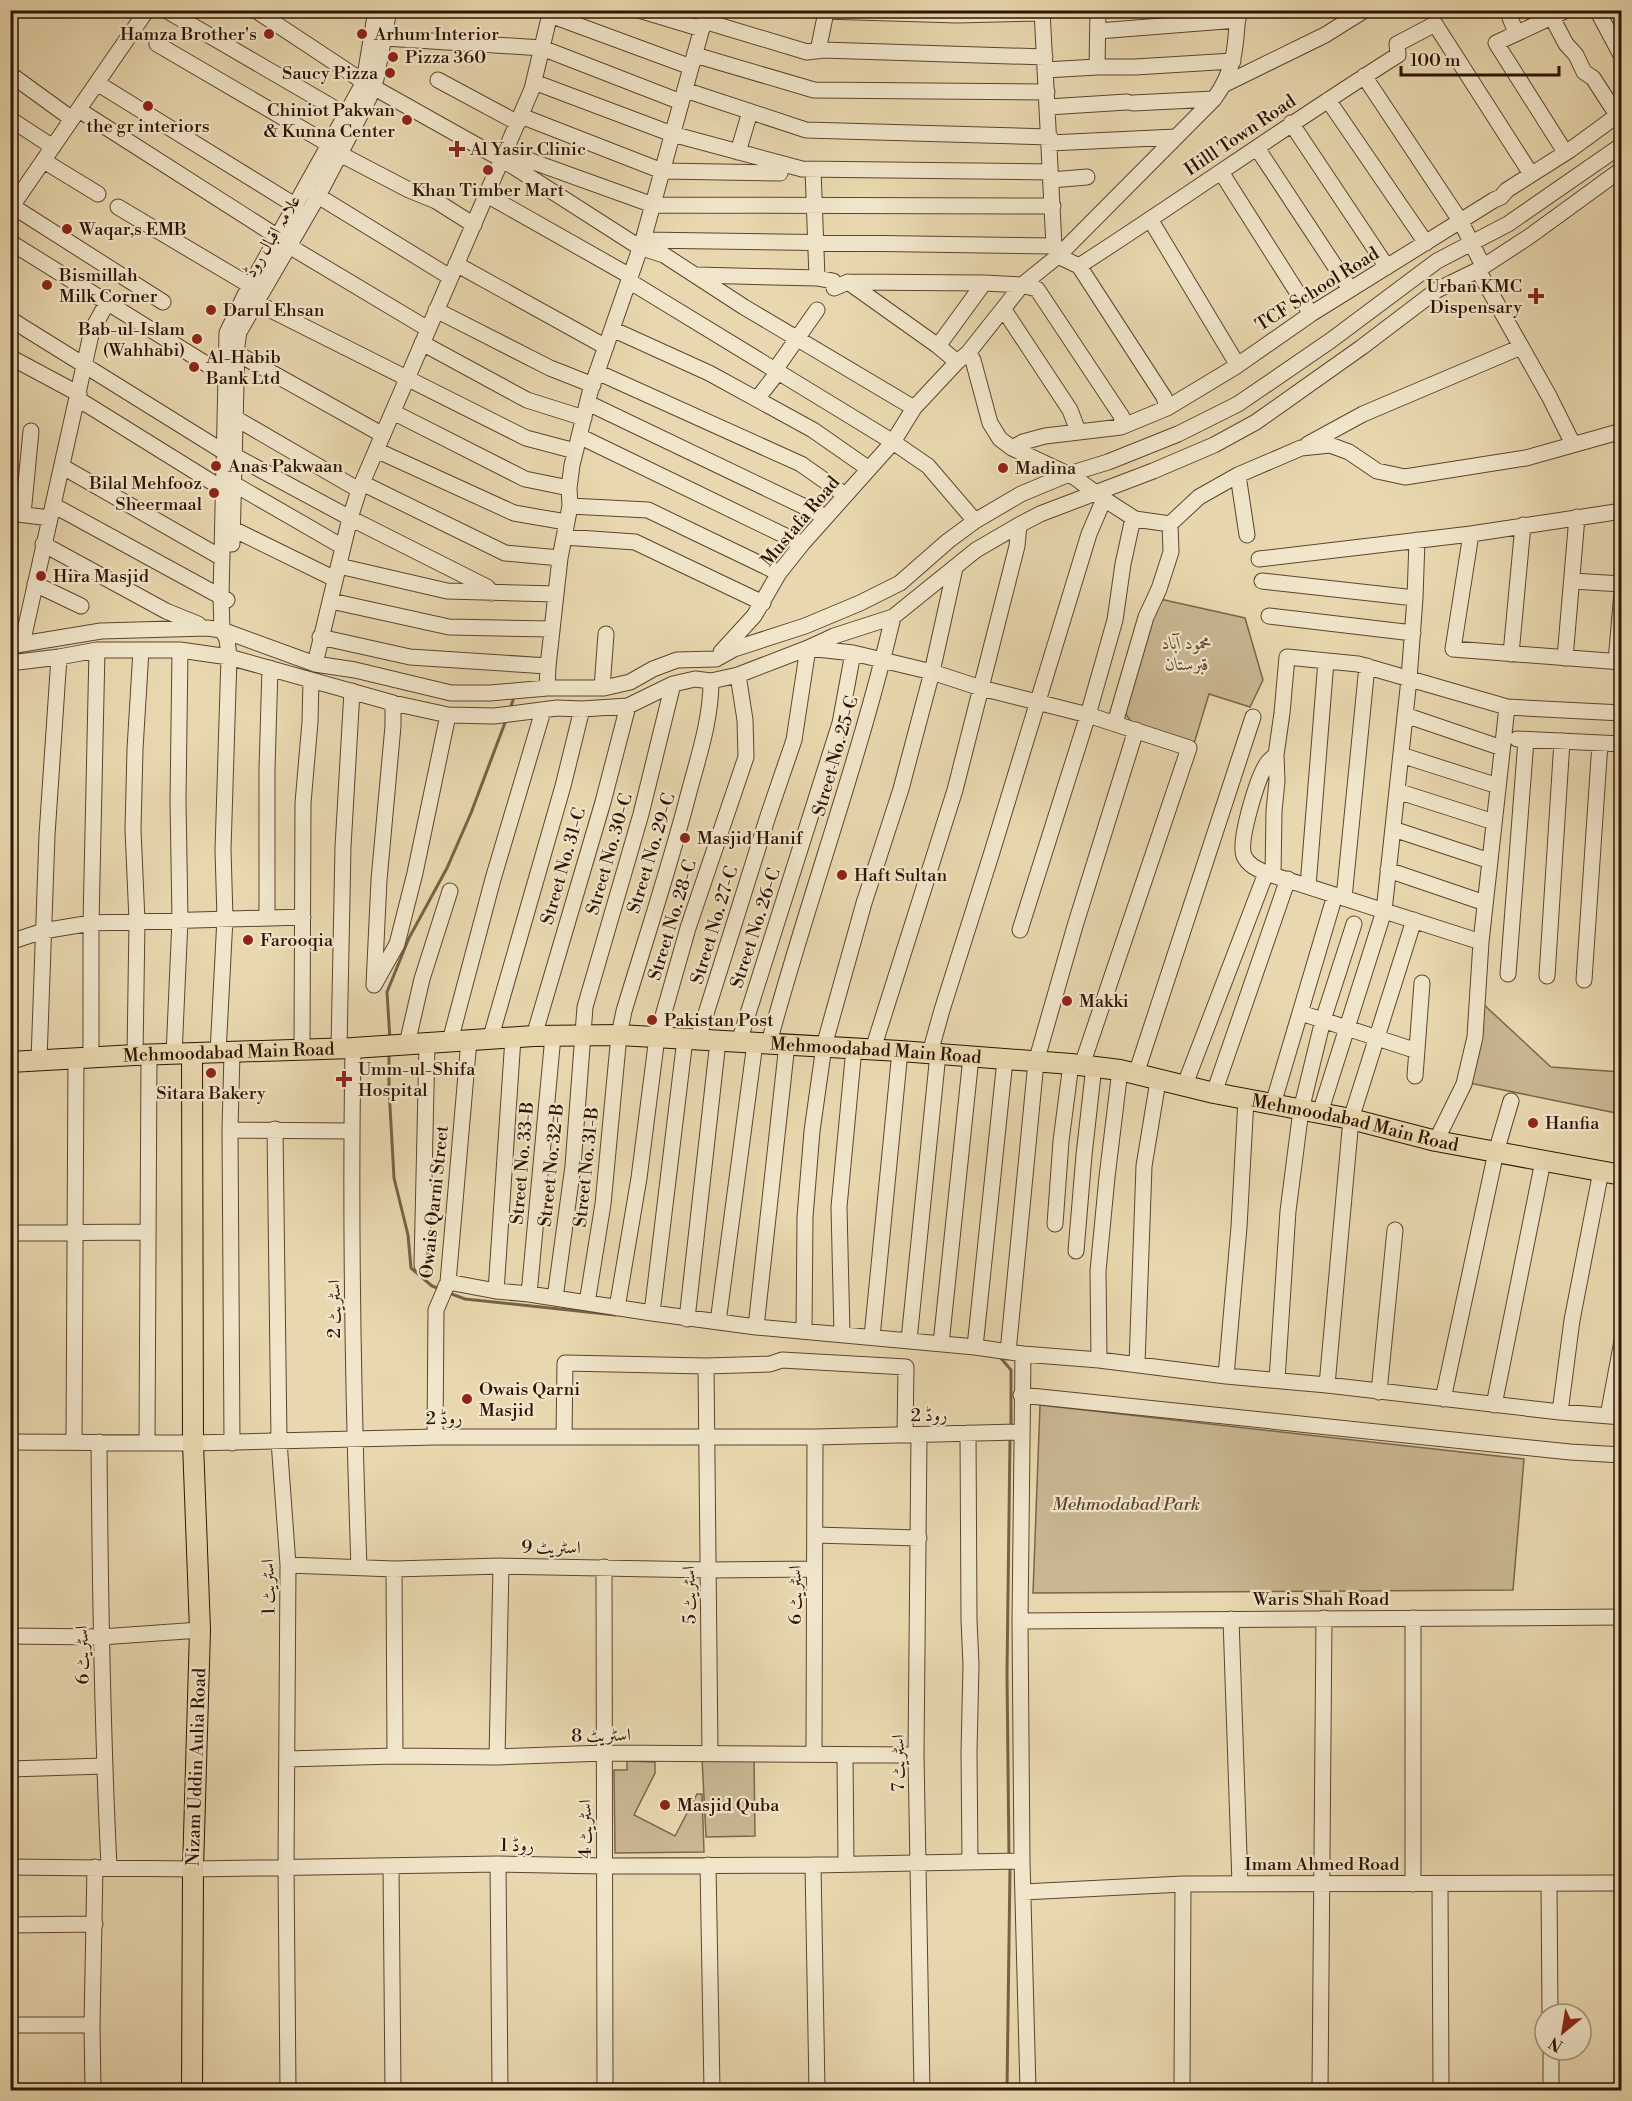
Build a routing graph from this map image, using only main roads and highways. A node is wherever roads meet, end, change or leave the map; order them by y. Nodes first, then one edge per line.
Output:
1 (183, 1054) junction
2 (10, 1062) edge
3 (1622, 1175) edge
4 (192, 2091) edge

1 - 2 main road, Mehmoodabad Main Road
1 - 3 main road, Mehmoodabad Main Road
1 - 4 main road, Nizam Uddin Aulia Road

